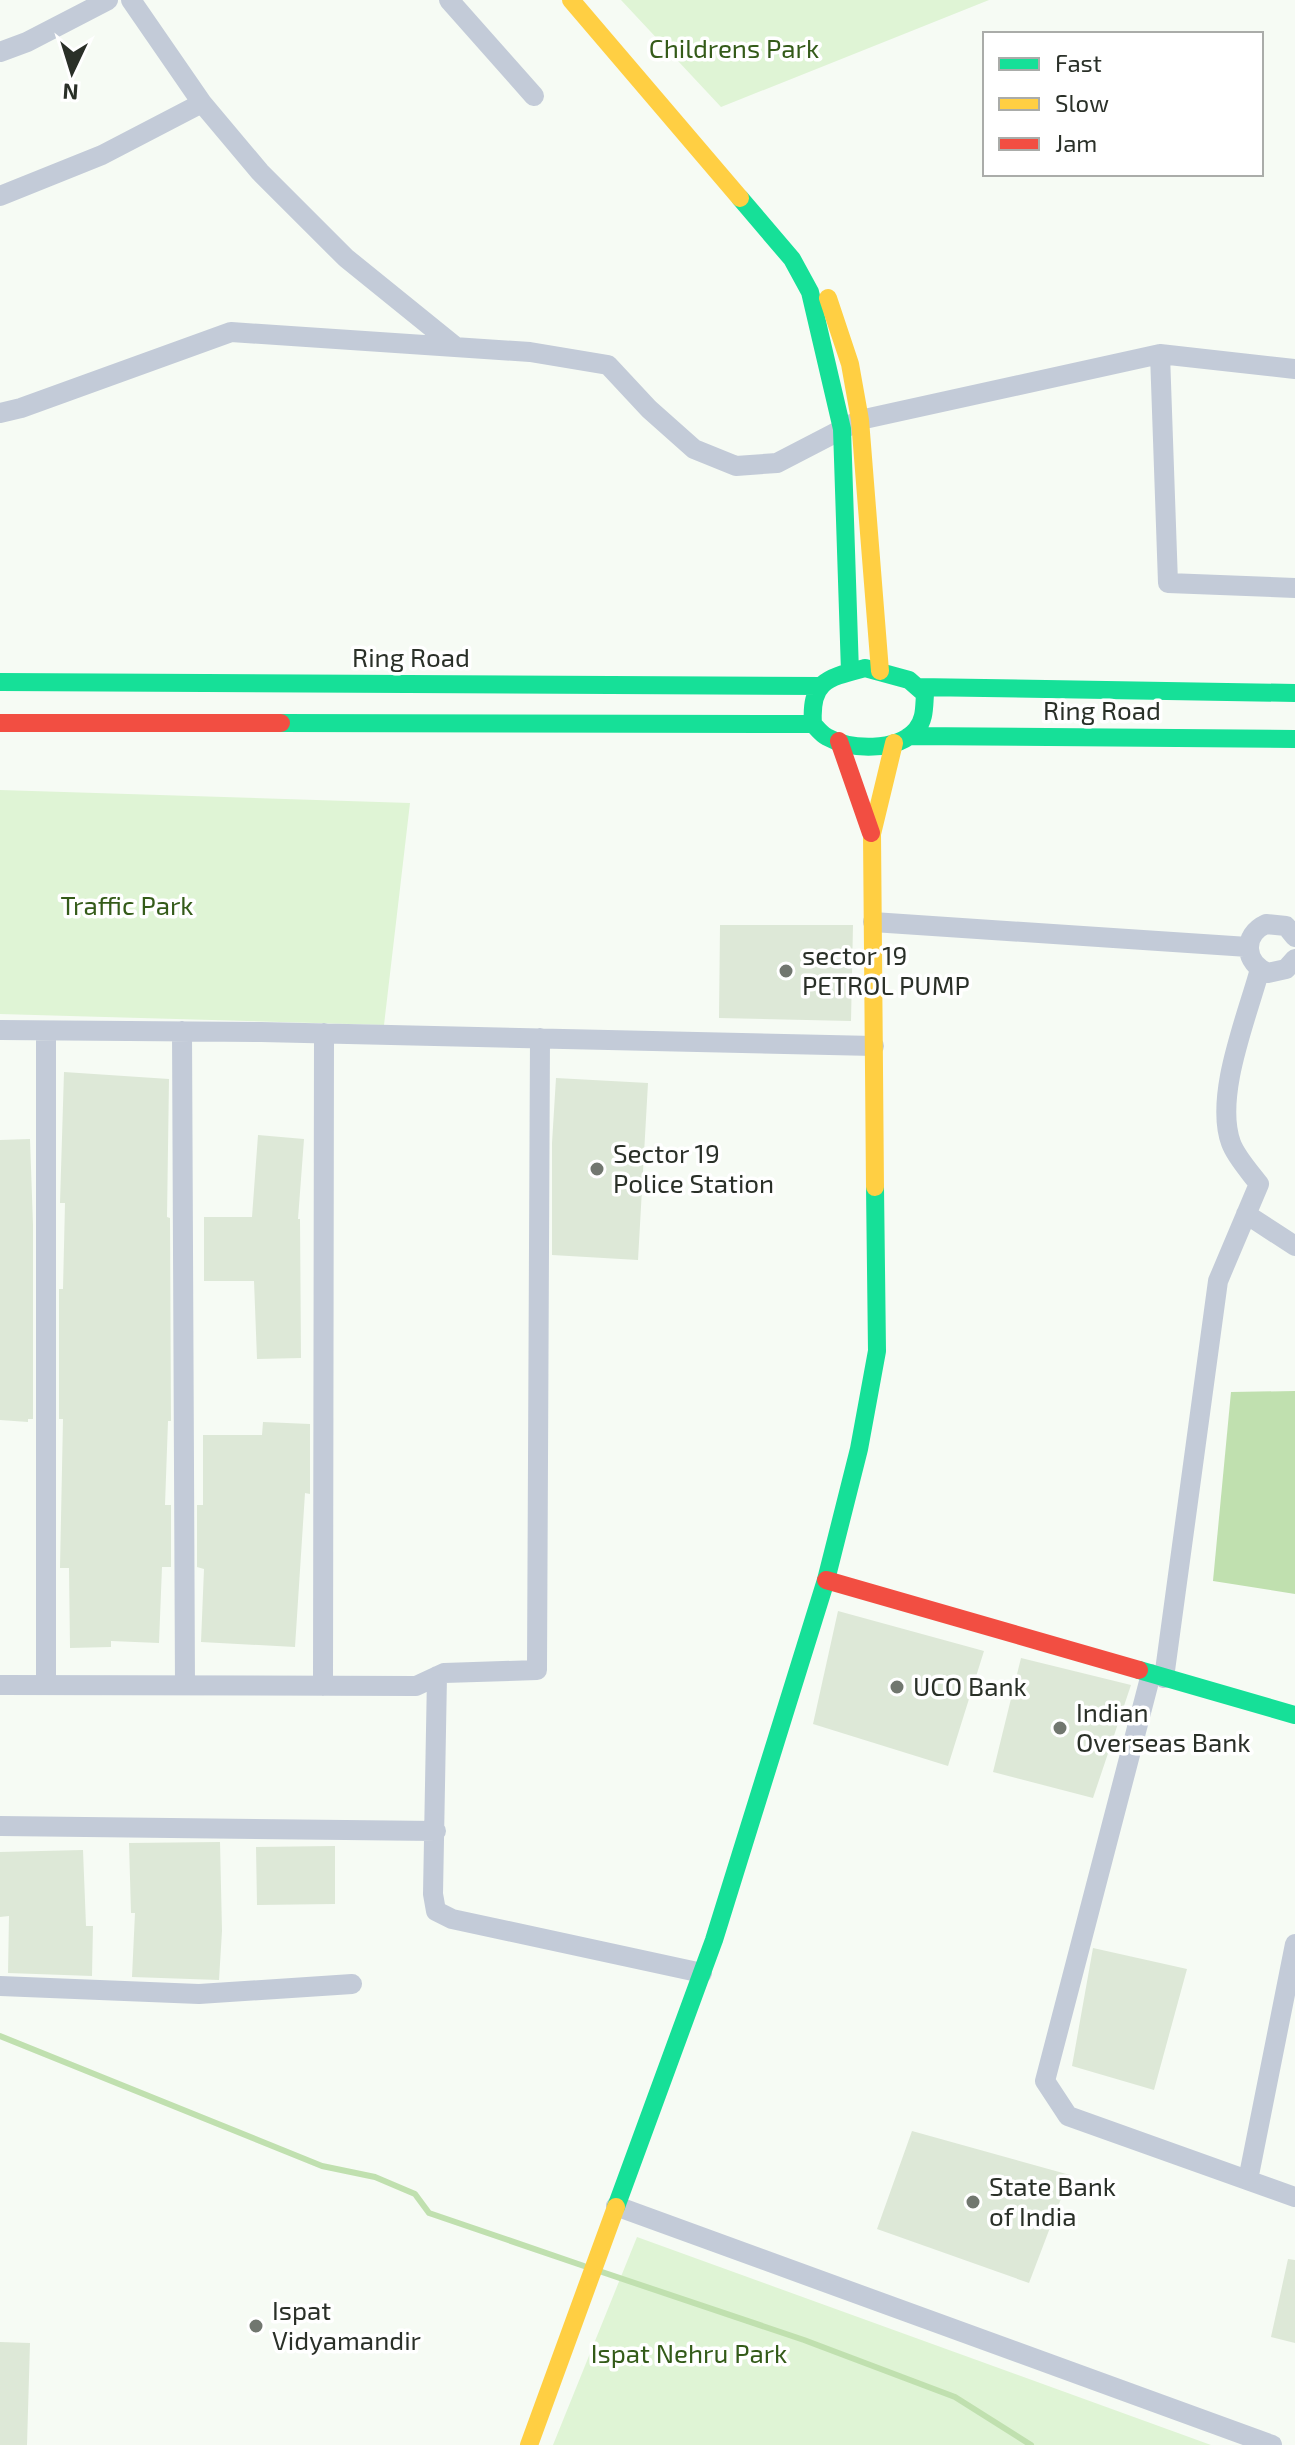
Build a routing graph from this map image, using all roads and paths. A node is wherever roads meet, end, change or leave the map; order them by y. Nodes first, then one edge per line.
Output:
1 (108, 0) edge
2 (131, 0) edge
3 (449, 0) edge
4 (571, 0) edge
5 (594, 0) edge
6 (0, 52) edge
7 (534, 96) dead end
8 (202, 103) junction
9 (0, 196) edge
10 (456, 347) junction
11 (1160, 354) junction
12 (1295, 369) edge
13 (0, 413) edge
14 (851, 424) junction
15 (1295, 588) edge
16 (880, 671) junction
17 (850, 672) junction
18 (0, 682) edge
19 (821, 686) junction
20 (917, 687) junction
21 (1295, 693) edge
22 (0, 723) edge
23 (813, 724) junction
24 (1295, 739) edge
25 (901, 740) junction
26 (839, 741) junction
27 (872, 834) junction
28 (873, 922) junction
29 (1292, 929) edge
30 (1248, 947) junction
31 (1295, 960) edge
32 (1260, 969) junction
33 (0, 1030) edge
34 (46, 1031) junction
35 (182, 1031) junction
36 (324, 1033) junction
37 (540, 1038) junction
38 (874, 1046) junction
39 (1246, 1214) junction
40 (1295, 1246) edge
41 (826, 1580) junction
42 (437, 1676) junction
43 (1158, 1676) junction
44 (0, 1685) edge
45 (46, 1685) junction
46 (185, 1685) junction
47 (323, 1686) junction
48 (1295, 1715) edge
49 (0, 1826) edge
50 (436, 1831) junction
51 (1295, 1944) edge
52 (702, 1973) junction
53 (352, 1984) dead end
54 (0, 1986) edge
55 (1248, 2180) junction
56 (1295, 2197) edge
57 (616, 2206) junction
58 (529, 2445) edge
59 (1272, 2445) edge

1 - 6 street
2 - 8 street
3 - 7 street
4 - 14 street
5 - 14 street
8 - 9 street
8 - 10 street
10 - 13 street
10 - 14 street
11 - 12 street
11 - 14 street
11 - 15 street
14 - 16 street
14 - 17 street
16 - 17 street
16 - 20 street
17 - 19 street
18 - 19 street, Ring Road
19 - 23 street
20 - 21 street, Ring Road
20 - 25 street
22 - 23 street
23 - 26 street
24 - 25 street, Ring Road
25 - 26 street
25 - 27 street
26 - 27 street
27 - 28 street
28 - 30 street
28 - 38 street
29 - 30 street
30 - 32 street
31 - 32 street
32 - 39 street
33 - 34 street
34 - 35 street
34 - 45 street
35 - 36 street
35 - 46 street
36 - 37 street
36 - 47 street
37 - 38 street
37 - 42 street
38 - 41 street
39 - 40 street
39 - 43 street
41 - 43 street
41 - 52 street
42 - 47 street
42 - 50 street
43 - 48 street
43 - 55 street
44 - 45 street
45 - 46 street
46 - 47 street
49 - 50 street
50 - 52 street
51 - 55 street
52 - 57 street
53 - 54 street
55 - 56 street
57 - 58 street
57 - 59 street

